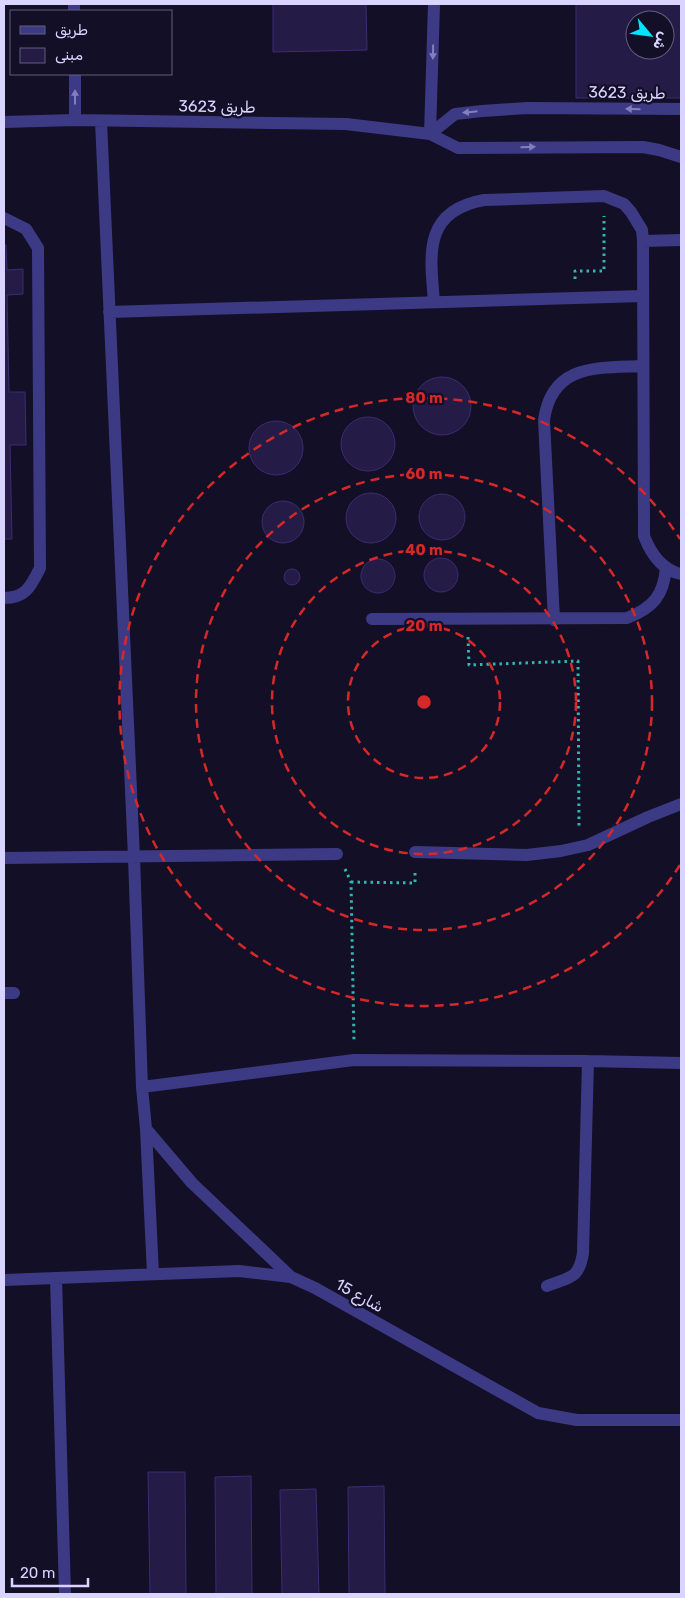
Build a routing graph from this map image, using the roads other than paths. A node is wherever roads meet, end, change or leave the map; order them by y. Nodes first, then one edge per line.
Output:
1 (434, 4) edge
2 (75, 75) edge
3 (681, 109) edge
4 (75, 120) junction
5 (101, 121) junction
6 (4, 122) edge
7 (430, 134) junction
8 (681, 157) edge
9 (4, 218) edge
10 (681, 240) edge
11 (643, 241) junction
12 (643, 296) junction
13 (434, 302) junction
14 (109, 312) junction
15 (643, 366) junction
16 (666, 568) junction
17 (681, 574) edge
18 (4, 598) edge
19 (372, 619) dead end
20 (554, 620) junction
21 (681, 804) edge
22 (416, 852) road end
23 (337, 854) road end
24 (134, 857) junction
25 (4, 858) edge
26 (588, 1060) junction
27 (681, 1063) edge
28 (142, 1087) junction
29 (146, 1129) junction
30 (153, 1274) junction
31 (291, 1277) junction
32 (56, 1278) junction
33 (4, 1280) edge
34 (547, 1286) dead end
35 (681, 1420) edge
36 (65, 1594) edge

1 -> 7 street
4 -> 2 street
3 -> 7 street, طريق 3623
4 - 5 street, طريق 3623
4 - 6 street, طريق 3623
5 - 7 street, طريق 3623
5 - 14 street
7 -> 8 street, طريق 3623
9 - 18 street
10 - 11 street
11 - 12 street
11 - 13 street
12 - 13 street
12 - 15 street
13 - 14 street
14 - 24 street
15 - 16 street
15 - 20 street
16 - 17 street
16 - 20 street
19 - 20 street
21 - 22 street
23 - 24 street
24 - 25 street
24 - 28 street
26 - 27 street
26 - 28 street
26 - 34 street
28 - 29 street
29 - 30 street
29 - 31 street
30 - 31 street, شارع 15
30 - 32 street, شارع 15
31 - 35 street, شارع 15
32 - 33 street, شارع 15
32 - 36 street

